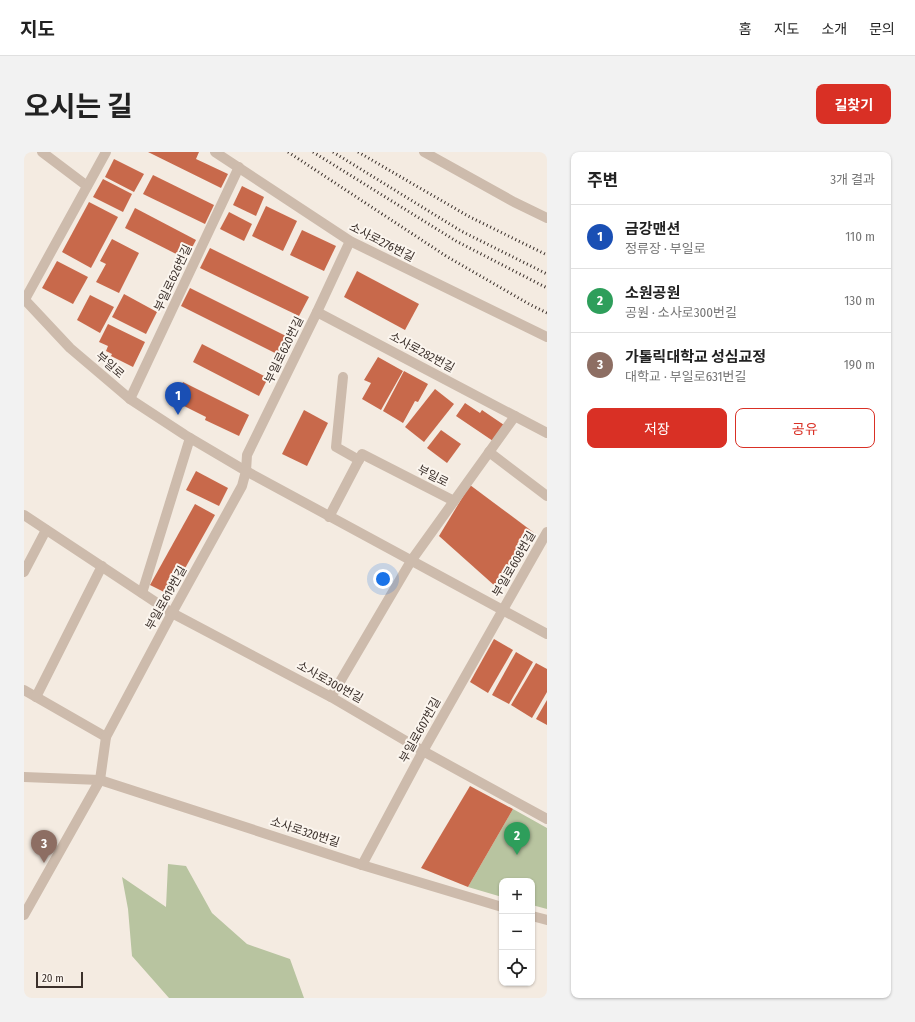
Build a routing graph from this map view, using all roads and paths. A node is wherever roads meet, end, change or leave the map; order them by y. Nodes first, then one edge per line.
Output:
1 (42, 152) edge
2 (106, 152) edge
3 (215, 152) edge
4 (424, 152) edge
5 (239, 167) junction
6 (87, 186) junction
7 (547, 218) edge
8 (350, 241) junction
9 (24, 300) edge
10 (317, 312) junction
11 (547, 338) edge
12 (343, 377) dead end
13 (130, 399) junction
14 (514, 416) junction
15 (547, 433) edge
16 (190, 438) junction
17 (489, 452) junction
18 (359, 460) junction
19 (246, 471) junction
20 (547, 496) edge
21 (454, 501) junction
22 (24, 516) edge
23 (329, 517) junction
24 (46, 530) junction
25 (547, 532) edge
26 (411, 561) junction
27 (102, 566) junction
28 (24, 572) edge
29 (142, 592) junction
30 (503, 610) junction
31 (172, 613) junction
32 (547, 634) edge
33 (24, 690) edge
34 (36, 697) junction
35 (330, 697) junction
36 (106, 737) junction
37 (423, 751) junction
38 (24, 777) edge
39 (100, 780) junction
40 (547, 819) edge
41 (362, 865) junction
42 (499, 906) edge
43 (24, 915) edge
44 (535, 917) edge
45 (547, 920) edge

1 - 6 street
2 - 6 street
3 - 5 street, 소사로276번길
4 - 7 street
5 - 8 street, 소사로276번길
5 - 13 street, 부일로626번길
6 - 9 street
8 - 10 street, 부일로620번길
8 - 11 street, 소사로276번길
9 - 13 street, 부일로
10 - 14 street, 소사로282번길
10 - 19 street, 부일로620번길
12 - 18 street, 부일로
13 - 16 street, 부일로
14 - 15 street, 소사로282번길
14 - 17 street
16 - 19 street, 부일로
16 - 29 street
17 - 20 street
17 - 21 street
18 - 21 street, 부일로
18 - 23 street
19 - 23 street, 부일로
19 - 31 street, 부일로619번길
21 - 26 street, 부일로
22 - 24 street, 소사로300번길
23 - 26 street, 부일로
24 - 27 street, 소사로300번길
24 - 28 street
25 - 30 street, 부일로608번길
26 - 30 street, 부일로
26 - 35 street, 부일로
27 - 29 street, 소사로300번길
27 - 34 street
29 - 31 street, 소사로300번길
30 - 32 street, 부일로
30 - 37 street, 부일로607번길
31 - 35 street, 소사로300번길
31 - 36 street, 부일로619번길
33 - 34 street
34 - 36 street
35 - 37 street, 소사로300번길
36 - 39 street, 부일로619번길
37 - 40 street, 소사로300번길
37 - 41 street, 부일로607번길
38 - 39 street, 소사로320번길
39 - 41 street, 소사로320번길
39 - 43 street, 부일로619번길
41 - 42 street, 소사로320번길
44 - 45 street

